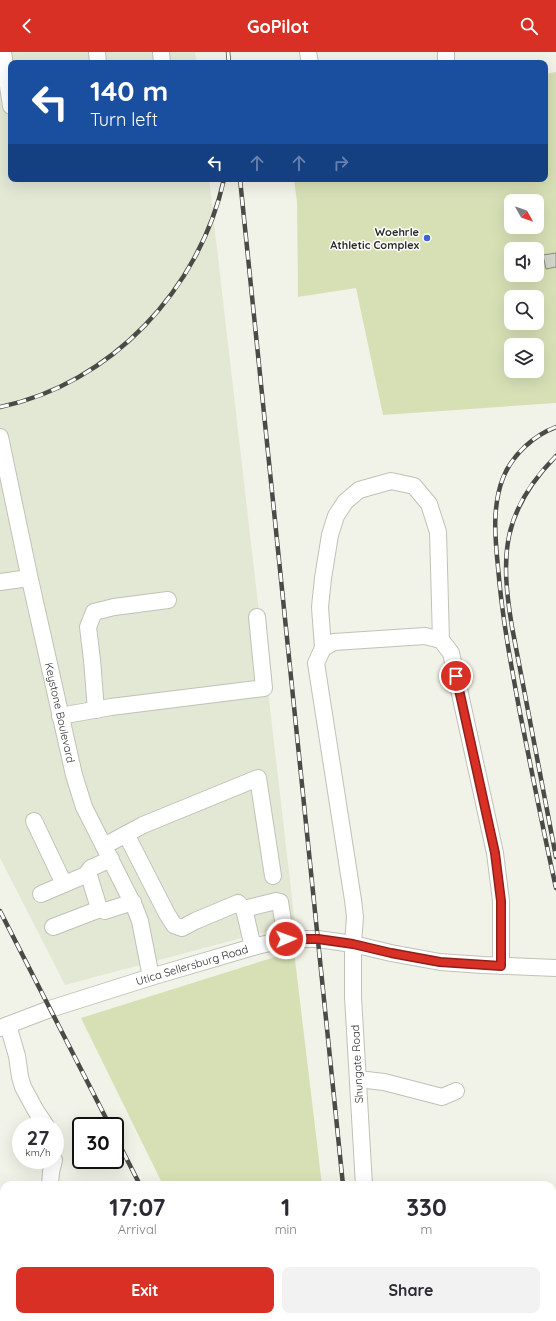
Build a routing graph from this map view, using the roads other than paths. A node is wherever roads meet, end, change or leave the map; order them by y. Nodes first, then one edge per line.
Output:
1 (3, 52) edge
2 (8, 86) edge
3 (0, 437) edge
4 (29, 578) junction
5 (0, 582) edge
6 (168, 600) dead end
7 (257, 617) dead end
8 (441, 640) junction
9 (323, 648) junction
10 (96, 710) junction
11 (60, 716) junction
12 (34, 821) dead end
13 (126, 834) junction
14 (108, 852) junction
15 (88, 874) junction
16 (273, 876) dead end
17 (64, 884) junction
18 (40, 894) dead end
19 (133, 902) junction
20 (100, 909) junction
21 (244, 909) junction
22 (53, 927) dead end
23 (286, 939) junction
24 (353, 944) junction
25 (253, 947) junction
26 (501, 966) junction
27 (556, 968) edge
28 (151, 977) junction
29 (4, 1027) edge
30 (358, 1079) junction
31 (456, 1091) dead end
32 (40, 1117) edge
33 (52, 1169) edge
34 (50, 1181) edge
35 (364, 1181) edge

1 - 2 street
3 - 4 street, Keystone Boulevard
4 - 5 street
4 - 11 street, Keystone Boulevard
6 - 10 street
7 - 10 street
8 - 9 street
8 - 9 street
8 - 26 street
9 - 24 street, Shungate Road
10 - 11 street
11 - 14 street, Keystone Boulevard
12 - 17 street
13 - 14 street
13 - 16 street
13 - 21 street
14 - 15 street
14 - 19 street, Keystone Boulevard
15 - 17 street
15 - 20 street
17 - 18 street
19 - 20 street
19 - 28 street, Keystone Boulevard
20 - 22 street
21 - 23 street
21 - 25 street
23 - 24 street, Utica Sellersburg Road
23 - 25 street, Utica Sellersburg Road
24 - 26 street, Utica Sellersburg Road
24 - 30 street, Shungate Road
25 - 28 street, Utica Sellersburg Road
26 - 27 street, Utica Sellersburg Road
28 - 29 street, Utica Sellersburg Road
29 - 32 street
30 - 31 street
30 - 35 street, Shungate Road
33 - 34 street

